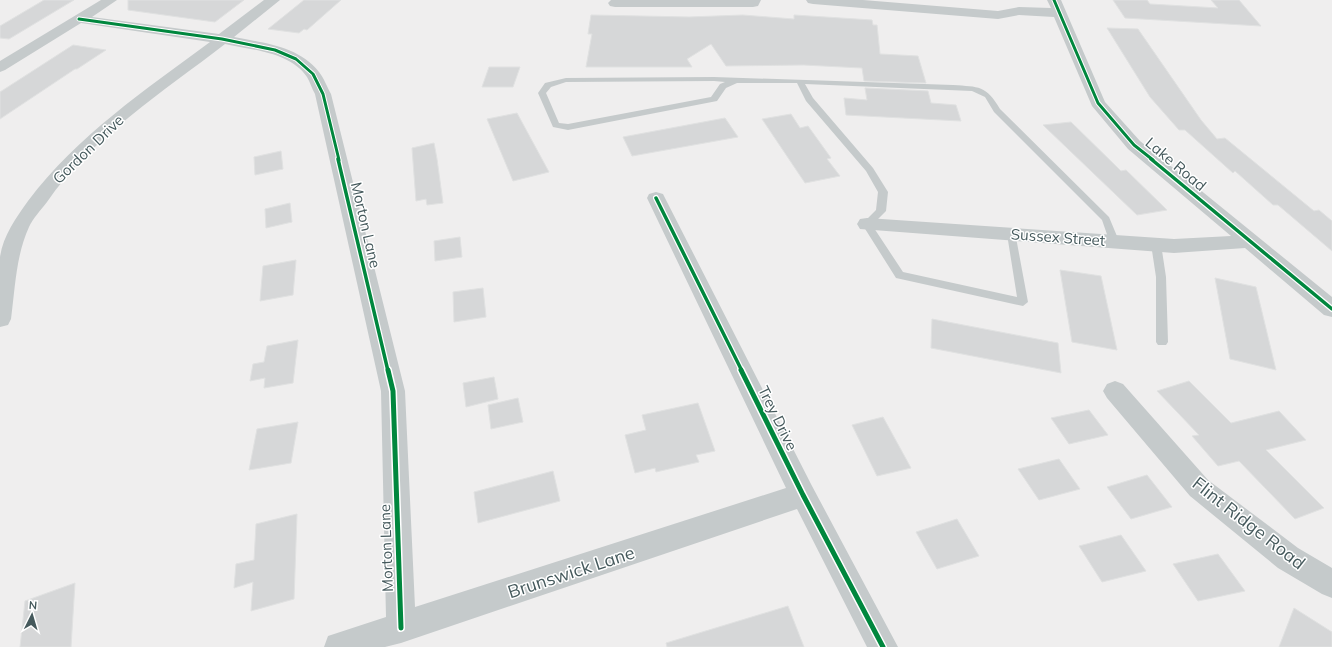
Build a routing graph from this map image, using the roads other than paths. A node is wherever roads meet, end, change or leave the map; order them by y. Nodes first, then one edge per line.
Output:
1 (110, 0) edge
2 (273, 0) edge
3 (754, 0) edge
4 (813, 0) edge
5 (668, 2) edge
6 (615, 3) dead end
7 (1057, 7) edge
8 (79, 19) junction
9 (222, 39) junction
10 (0, 68) edge
11 (736, 81) junction
12 (800, 81) junction
13 (656, 198) dead end
14 (867, 224) junction
15 (1012, 234) junction
16 (1250, 240) junction
17 (1114, 241) junction
18 (1156, 244) junction
19 (1332, 309) edge
20 (0, 319) edge
21 (1162, 342) dead end
22 (1115, 391) dead end
23 (803, 495) junction
24 (1329, 580) edge
25 (401, 628) junction
26 (339, 647) edge
27 (883, 647) edge

1 - 8 street
2 - 9 street, Gordon Drive
3 - 5 street
4 - 7 street
5 - 6 street
7 - 16 street, Lake Road
8 - 9 street, Morton Lane
8 - 10 street
9 - 20 street, Gordon Drive
9 - 25 street, Morton Lane
11 - 11 lane
11 - 12 lane
12 - 14 lane
12 - 17 lane
13 - 23 street, Trey Drive
14 - 15 street, Sussex Street
14 - 15 lane
15 - 17 street, Sussex Street
16 - 18 street, Sussex Street
16 - 19 street, Lake Road
17 - 18 street, Sussex Street
18 - 21 lane
22 - 24 street, Flint Ridge Road
23 - 25 street, Brunswick Lane
23 - 27 street, Trey Drive
25 - 26 street, Brunswick Lane

